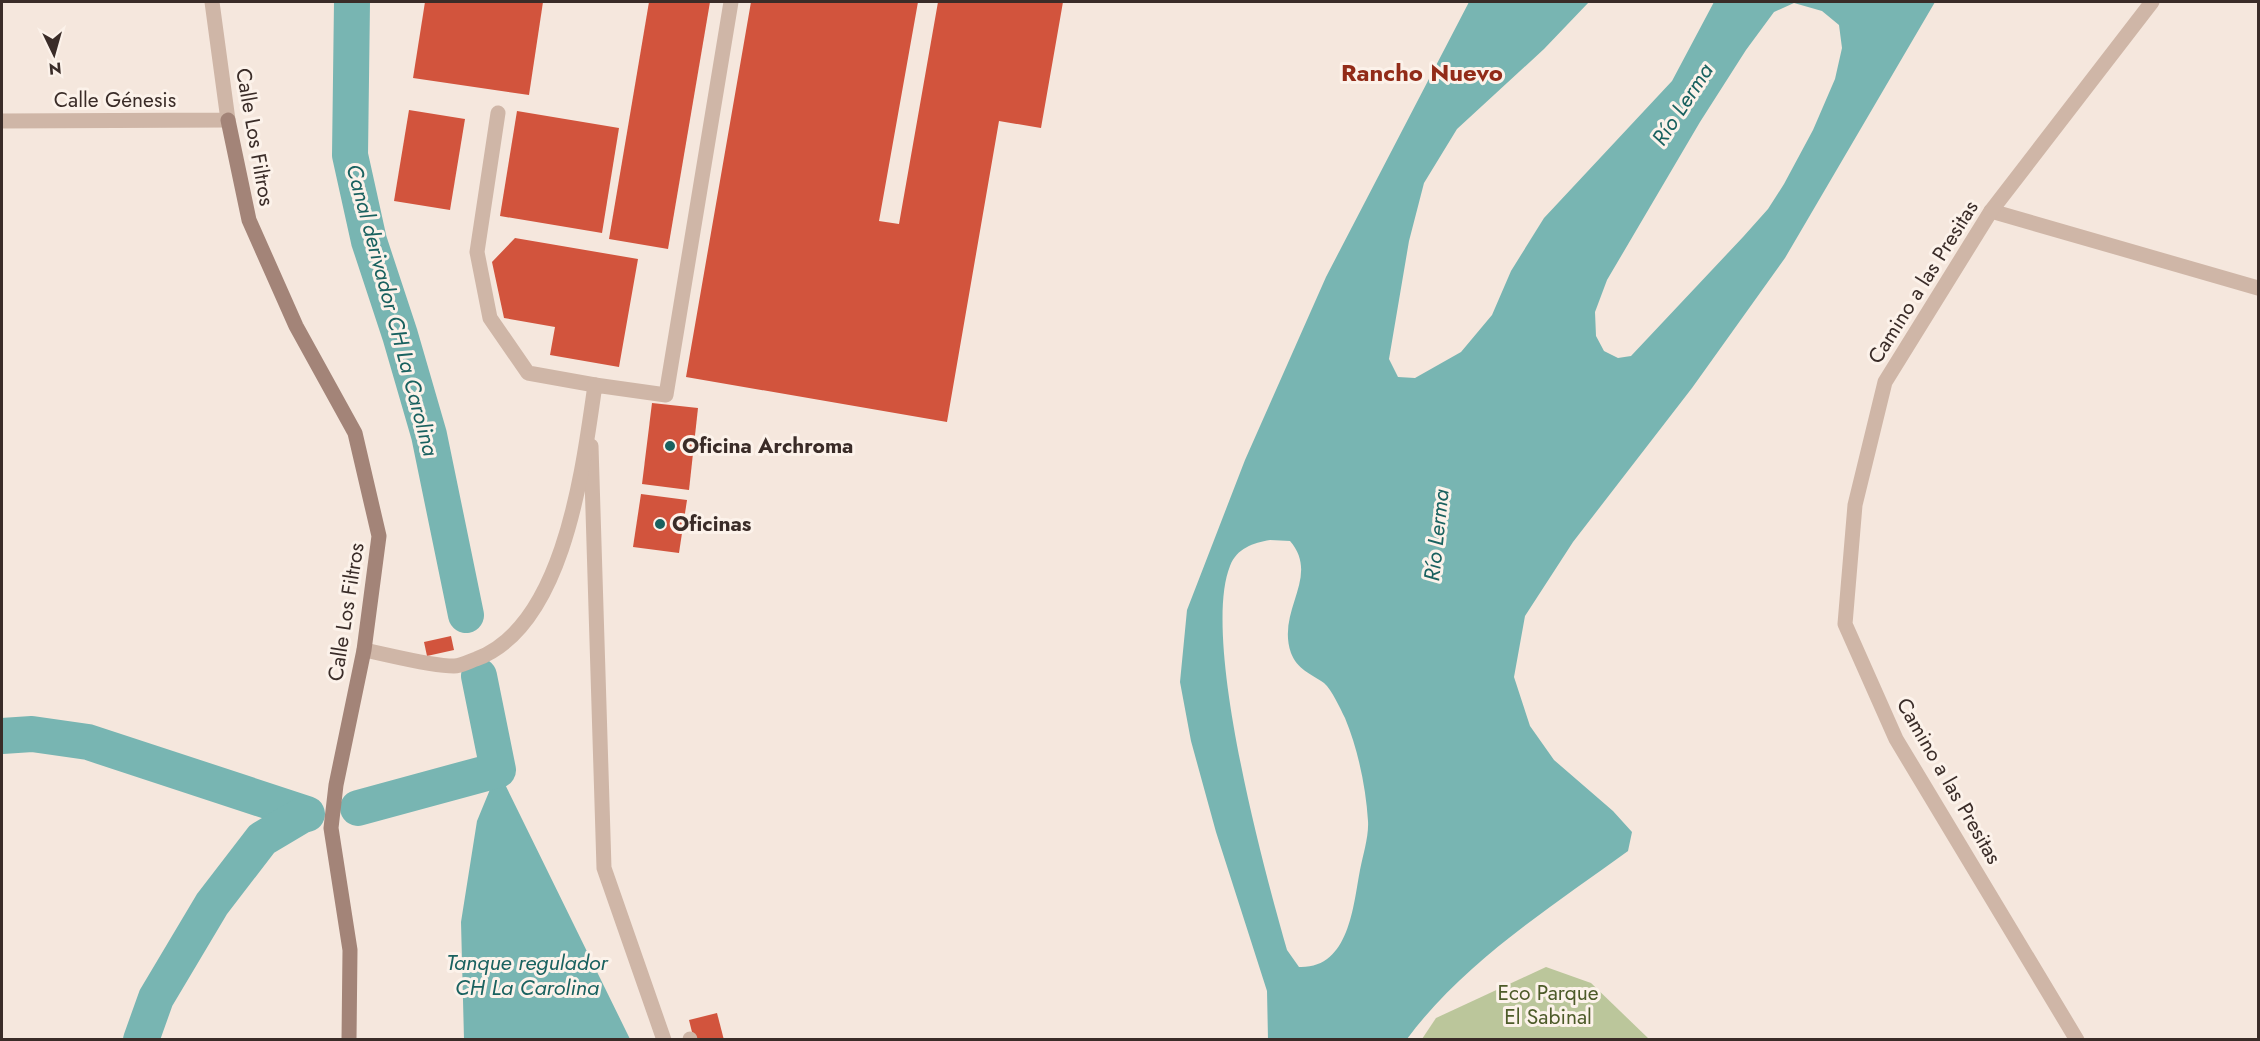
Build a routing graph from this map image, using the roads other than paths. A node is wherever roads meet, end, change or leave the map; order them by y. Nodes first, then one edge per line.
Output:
1 (212, 2) edge
2 (731, 2) edge
3 (2152, 2) edge
4 (498, 113) dead end
5 (228, 120) junction
6 (2, 121) edge
7 (1991, 211) junction
8 (2259, 288) edge
9 (595, 385) junction
10 (591, 416) junction
11 (364, 650) junction
12 (348, 1040) edge
13 (664, 1040) edge
14 (2077, 1040) edge

1 - 5 street, Calle Los Filtros
2 - 9 street
3 - 7 street, Camino a las Presitas
4 - 9 street
5 - 6 street, Calle Génesis
5 - 11 street, Calle Los Filtros
7 - 8 street
7 - 14 street, Camino a las Presitas
9 - 10 street
10 - 11 street
10 - 13 street
11 - 12 street, Calle Los Filtros

